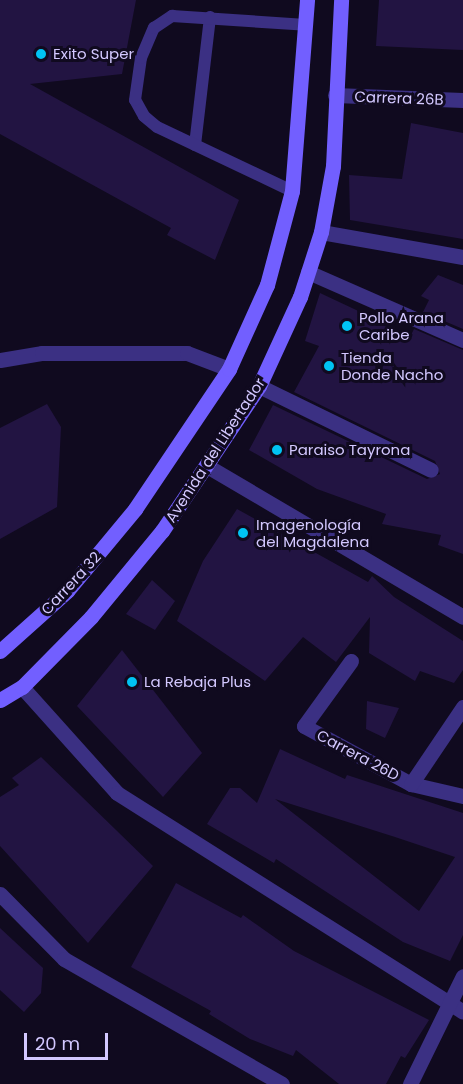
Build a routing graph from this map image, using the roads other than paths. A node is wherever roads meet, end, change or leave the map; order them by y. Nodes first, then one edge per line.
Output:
1 (307, 0) edge
2 (341, 0) edge
3 (210, 17) junction
4 (306, 25) junction
5 (335, 95) junction
6 (463, 100) edge
7 (195, 145) junction
8 (292, 191) junction
9 (321, 232) junction
10 (463, 257) edge
11 (308, 272) junction
12 (463, 340) edge
13 (0, 360) edge
14 (229, 369) junction
15 (259, 386) junction
16 (207, 466) junction
17 (431, 470) dead end
18 (463, 617) edge
19 (0, 651) edge
20 (351, 661) dead end
21 (22, 687) junction
22 (0, 700) edge
23 (463, 707) edge
24 (411, 784) junction
25 (463, 796) edge
26 (0, 894) edge
27 (463, 976) edge
28 (446, 1004) junction
29 (463, 1012) edge
30 (282, 1084) edge
31 (410, 1084) edge

1 - 4 main road
2 - 5 main road, Avenida del Libertador
3 - 4 lane
3 - 7 lane
3 - 7 lane
4 - 8 main road
5 - 6 street, Carrera 26B
5 - 9 main road, Avenida del Libertador
7 - 8 lane
8 - 14 main road
9 - 10 street
9 - 11 main road, Avenida del Libertador
11 - 12 street
11 - 15 main road, Avenida del Libertador
13 - 14 street
14 - 19 main road, Carrera 32
15 - 16 main road, Avenida del Libertador
15 - 17 street
16 - 18 street
16 - 21 main road, Avenida del Libertador
20 - 24 street, Carrera 26D
21 - 22 main road, Avenida del Libertador
21 - 28 street
23 - 24 street, Carrera 26D
24 - 25 street, Carrera 26D
26 - 30 street
27 - 28 street
28 - 29 street
28 - 31 street

